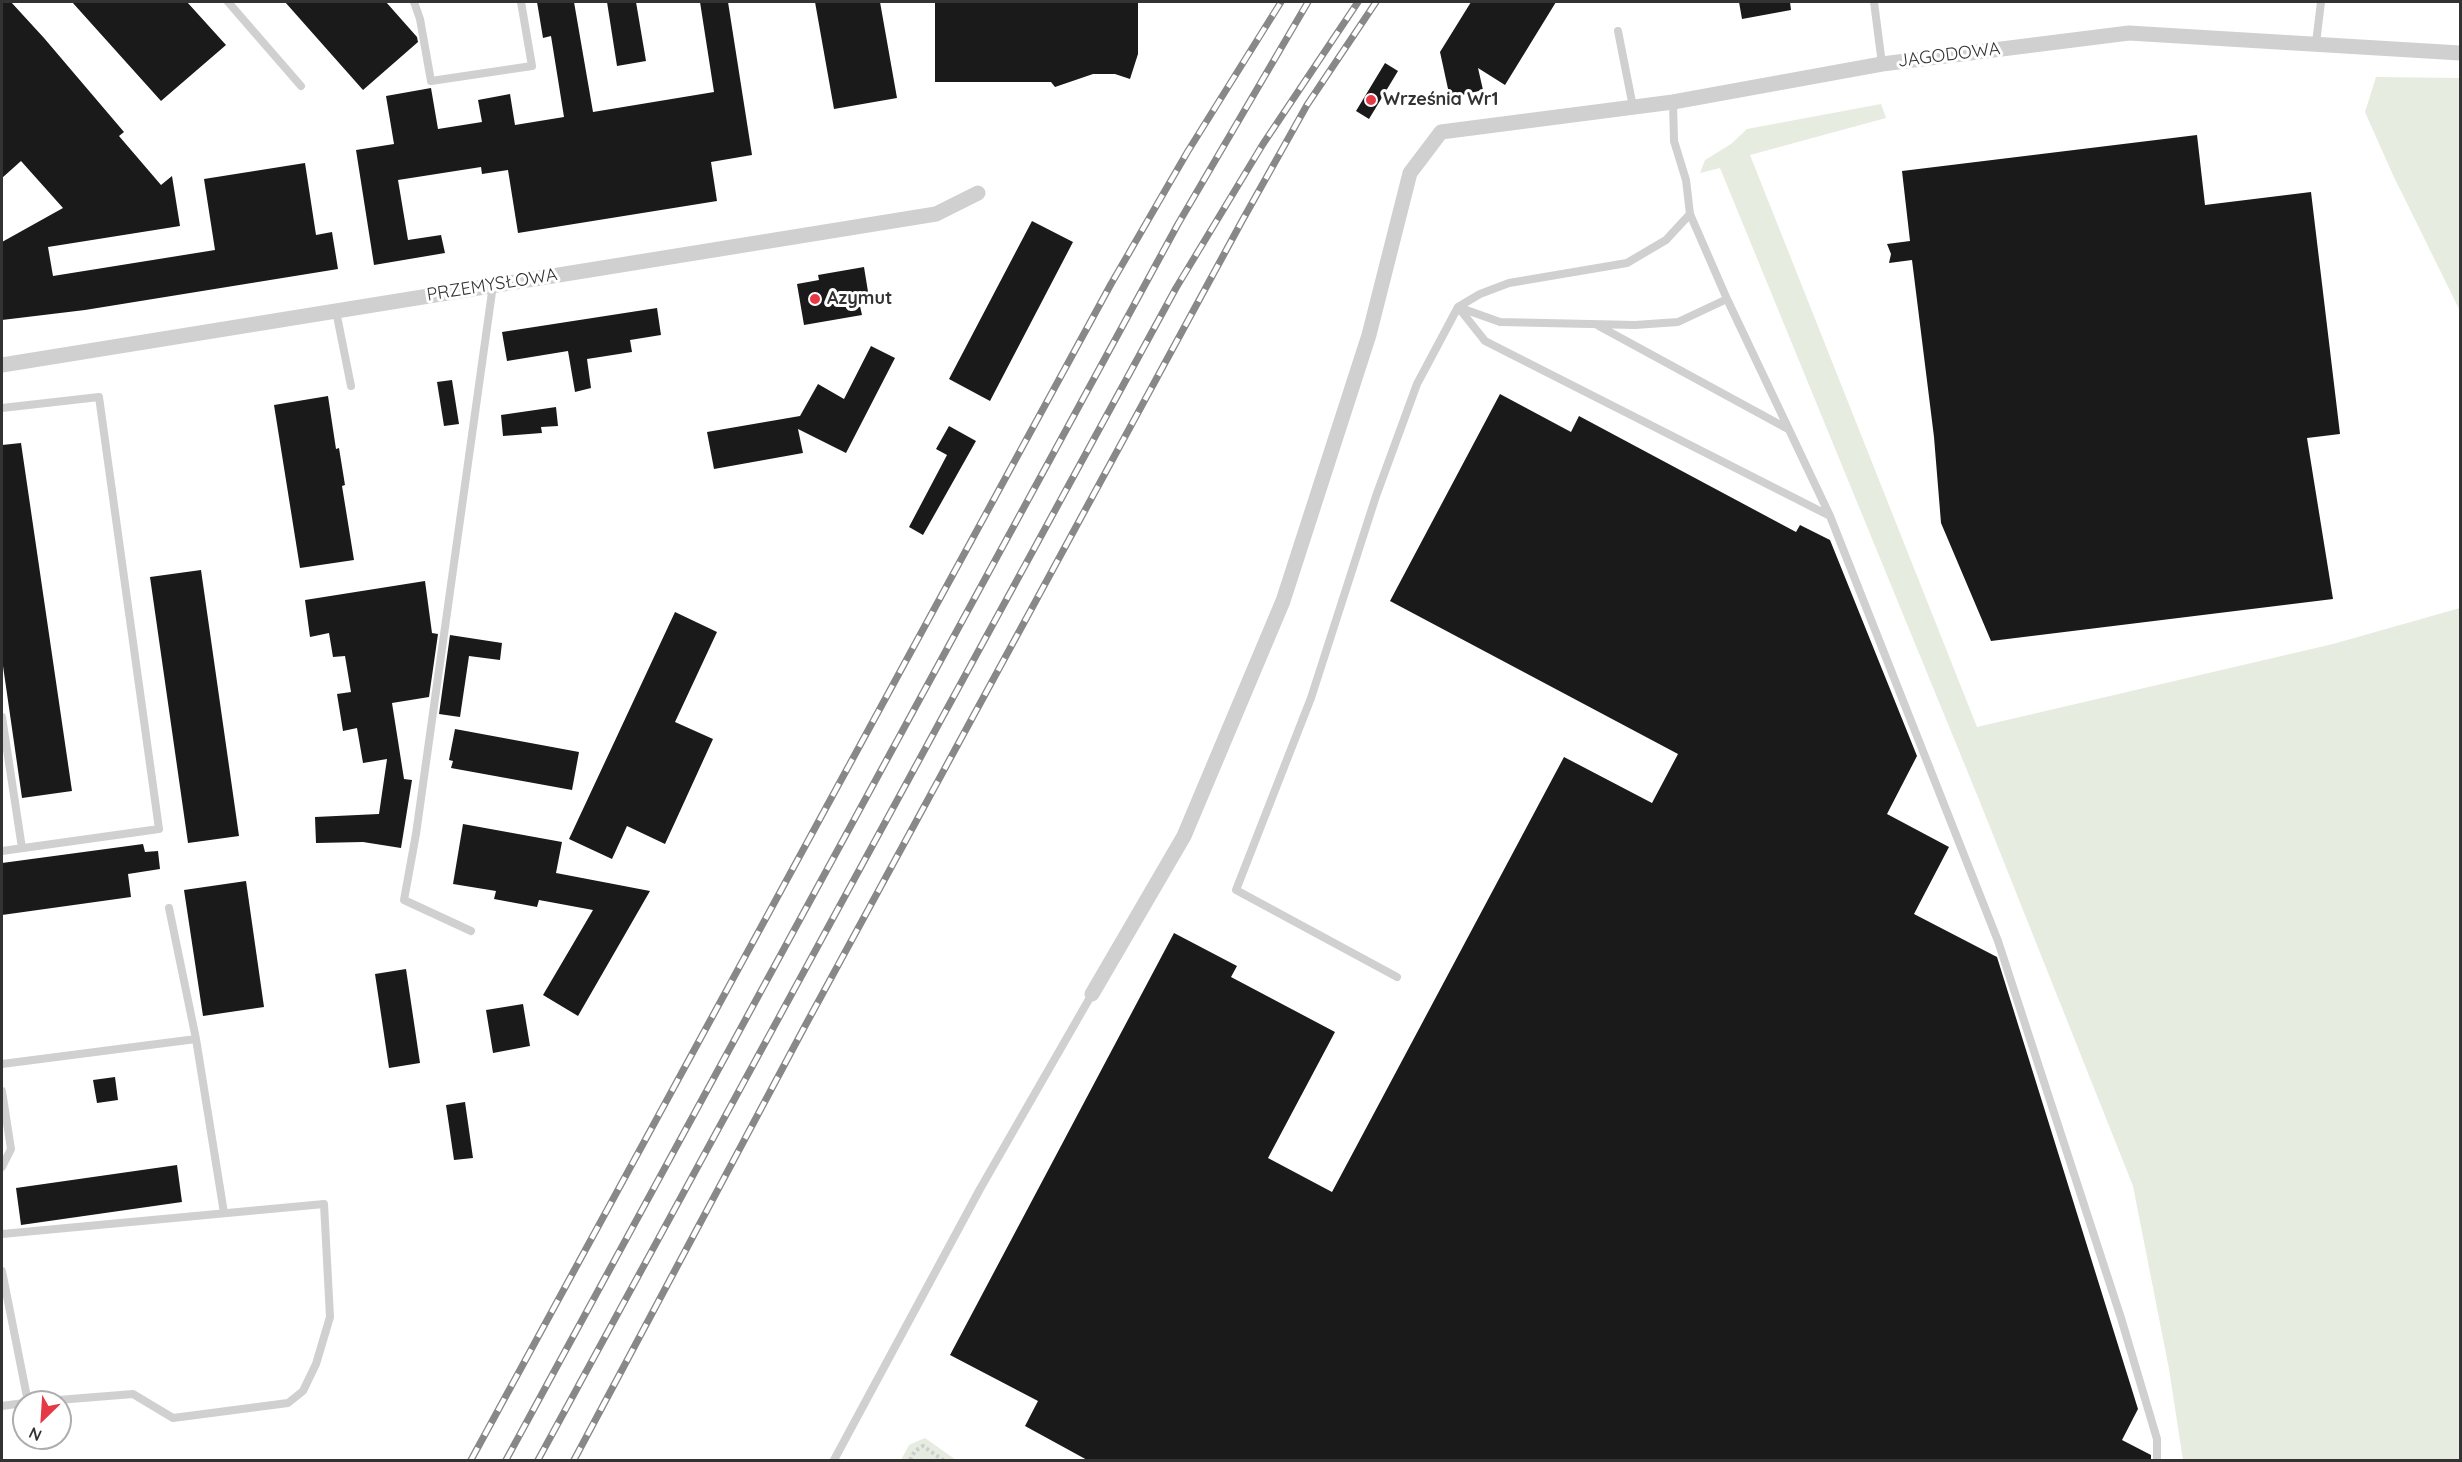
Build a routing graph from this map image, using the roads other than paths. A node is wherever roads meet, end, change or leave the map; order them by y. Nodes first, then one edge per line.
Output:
1 (228, 2) edge
2 (414, 2) edge
3 (521, 2) edge
4 (1874, 2) edge
5 (2321, 2) edge
6 (1618, 31) dead end
7 (2316, 43) junction
8 (2460, 53) edge
9 (1882, 64) junction
10 (301, 86) dead end
11 (1673, 102) junction
12 (1633, 107) junction
13 (978, 193) dead end
14 (1690, 214) junction
15 (494, 285) junction
16 (1726, 299) junction
17 (1458, 307) junction
18 (336, 310) junction
19 (1594, 323) junction
20 (2, 365) edge
21 (351, 386) dead end
22 (2, 408) edge
23 (1788, 429) junction
24 (1830, 516) junction
25 (2, 717) edge
26 (22, 848) junction
27 (2, 851) edge
28 (169, 908) dead end
29 (471, 931) dead end
30 (1397, 977) dead end
31 (1092, 994) joint
32 (196, 1039) junction
33 (2, 1064) edge
34 (2, 1091) edge
35 (2, 1167) edge
36 (224, 1213) junction
37 (2, 1234) edge
38 (2, 1271) edge
39 (24, 1390) edge
40 (72, 1399) edge
41 (834, 1461) edge
42 (2157, 1461) edge

1 - 10 lane
2 - 3 lane
4 - 9 lane
5 - 7 lane
6 - 12 lane
7 - 8 street, JAGODOWA
7 - 9 street, JAGODOWA
9 - 11 street, JAGODOWA
11 - 12 street, JAGODOWA
11 - 14 lane
12 - 31 street, JAGODOWA
13 - 15 street, PRZEMYSŁOWA
14 - 16 lane
14 - 17 lane
15 - 18 street, PRZEMYSŁOWA
15 - 29 lane
16 - 19 lane
16 - 23 lane
17 - 19 lane
17 - 24 lane
17 - 30 lane
18 - 20 street, PRZEMYSŁOWA
18 - 21 lane
19 - 23 lane
22 - 26 lane
23 - 24 lane
24 - 42 lane
25 - 26 lane
26 - 27 lane
28 - 32 lane
31 - 41 lane
32 - 33 lane
32 - 36 lane
34 - 35 lane
36 - 37 lane
36 - 40 lane
38 - 39 lane

